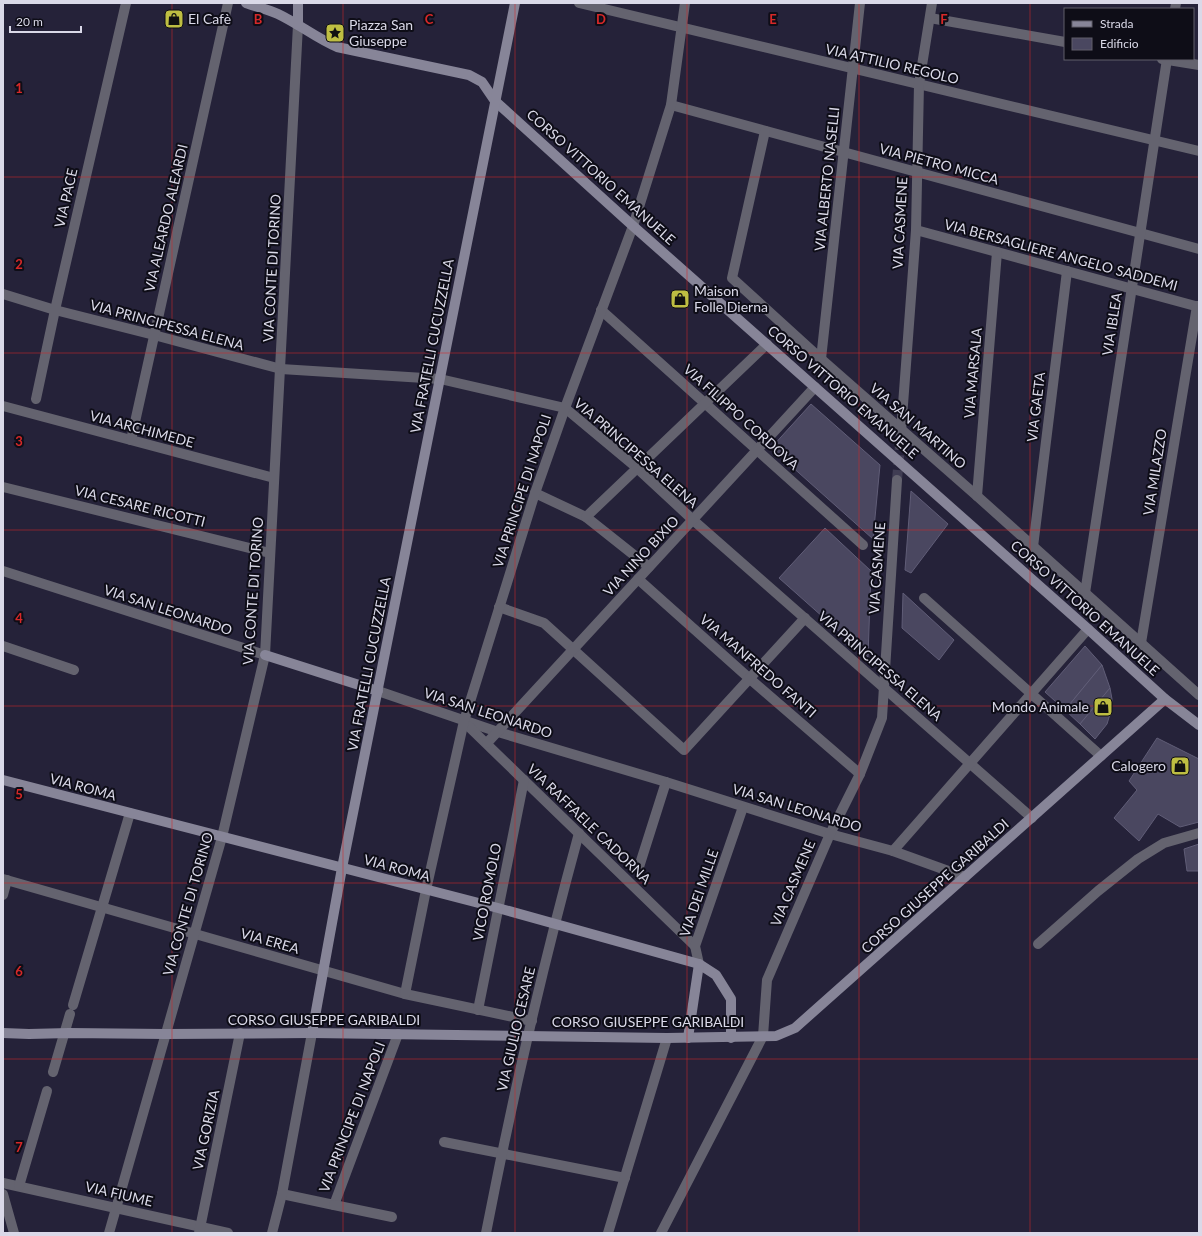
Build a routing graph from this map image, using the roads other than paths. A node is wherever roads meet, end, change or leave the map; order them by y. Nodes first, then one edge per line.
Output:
1 (126, 3) edge
2 (228, 3) edge
3 (246, 3) edge
4 (298, 3) edge
5 (514, 3) edge
6 (579, 3) edge
7 (685, 3) edge
8 (860, 3) edge
9 (932, 3) edge
10 (615, 7) edge
11 (930, 18) junction
12 (298, 25) junction
13 (682, 28) junction
14 (1064, 42) edge
15 (1165, 60) edge
16 (1170, 60) edge
17 (1199, 66) edge
18 (853, 69) junction
19 (919, 84) junction
20 (495, 101) junction
21 (671, 105) junction
22 (765, 131) junction
23 (1154, 140) junction
24 (1199, 151) edge
25 (844, 152) junction
26 (917, 172) junction
27 (633, 226) junction
28 (916, 230) junction
29 (1140, 233) junction
30 (1199, 249) edge
31 (997, 252) junction
32 (1067, 271) junction
33 (1132, 288) junction
34 (3, 294) edge
35 (1198, 306) edge
36 (55, 310) junction
37 (601, 310) junction
38 (154, 335) junction
39 (767, 344) junction
40 (821, 359) junction
41 (281, 370) junction
42 (440, 379) junction
43 (815, 387) junction
44 (36, 399) dead end
45 (705, 403) junction
46 (3, 406) edge
47 (564, 408) junction
48 (900, 430) junction
49 (131, 440) junction
50 (900, 445) tunnel mouth
51 (756, 450) junction
52 (637, 468) junction
53 (274, 478) junction
54 (897, 480) tunnel mouth
55 (3, 487) edge
56 (535, 493) junction
57 (977, 496) junction
58 (586, 517) junction
59 (692, 520) junction
60 (863, 545) dead end
61 (1033, 547) junction
62 (270, 553) junction
63 (649, 567) junction
64 (3, 572) edge
65 (638, 579) junction
66 (1085, 593) junction
67 (924, 598) dead end
68 (499, 607) junction
69 (805, 618) junction
70 (1088, 629) junction
71 (1141, 644) junction
72 (3, 646) edge
73 (573, 650) junction
74 (265, 655) junction
75 (74, 670) dead end
76 (750, 679) junction
77 (884, 688) junction
78 (378, 692) junction
79 (1031, 694) junction
80 (1199, 696) edge
81 (1165, 698) junction
82 (464, 721) junction
83 (1199, 725) edge
84 (498, 732) junction
85 (487, 743) junction
86 (1101, 756) junction
87 (970, 763) junction
88 (860, 774) junction
89 (3, 780) edge
90 (524, 780) junction
91 (666, 782) junction
92 (743, 807) junction
93 (130, 813) junction
94 (1032, 818) junction
95 (579, 833) junction
96 (1199, 833) edge
97 (830, 834) junction
98 (222, 837) junction
99 (893, 851) junction
100 (639, 867) dead end
101 (342, 868) junction
102 (965, 877) junction
103 (5, 880) edge
104 (426, 890) junction
105 (3, 895) edge
106 (102, 907) junction
107 (498, 908) junction
108 (554, 925) junction
109 (194, 934) junction
110 (1038, 944) dead end
111 (694, 946) junction
112 (699, 964) junction
113 (323, 971) junction
114 (405, 994) junction
115 (478, 1010) junction
116 (532, 1021) junction
117 (3, 1033) edge
118 (312, 1033) junction
119 (64, 1034) junction
120 (165, 1034) junction
121 (240, 1034) junction
122 (398, 1034) junction
123 (529, 1036) junction
124 (763, 1036) junction
125 (667, 1038) junction
126 (688, 1038) junction
127 (731, 1038) junction
128 (53, 1072) dead end
129 (47, 1091) dead end
130 (444, 1142) dead end
131 (502, 1153) junction
132 (625, 1178) junction
133 (3, 1183) edge
134 (19, 1186) junction
135 (3, 1194) edge
136 (282, 1194) junction
137 (334, 1205) junction
138 (115, 1208) junction
139 (392, 1218) dead end
140 (200, 1230) edge
141 (14, 1233) edge
142 (109, 1233) edge
143 (228, 1233) edge
144 (272, 1233) edge
145 (486, 1233) edge
146 (608, 1233) edge
147 (661, 1233) edge

1 - 36 street, VIA PACE
2 - 38 street, VIA ALEARDO ALEARDI
3 - 12 street, CORSO VITTORIO EMANUELE
4 - 12 street, VIA CONTE DI TORINO
5 - 20 street, VIA FRATELLI CUCUZZELLA
6 - 10 street, VIA ATTILIO REGOLO
7 - 13 street, VIA PRINCIPE DI NAPOLI
8 - 18 street, VIA ALBERTO NASELLI
9 - 11 street, VIA CASMENE
10 - 13 street, VIA ATTILIO REGOLO
11 - 14 street
11 - 19 street, VIA CASMENE
12 - 20 street, CORSO VITTORIO EMANUELE
12 - 41 street, VIA CONTE DI TORINO
13 - 18 street, VIA ATTILIO REGOLO
13 - 21 street, VIA PRINCIPE DI NAPOLI
15 - 23 street, VIA IBLEA
16 - 17 street
18 - 19 street, VIA ATTILIO REGOLO
18 - 25 street, VIA ALBERTO NASELLI
19 - 23 street, VIA ATTILIO REGOLO
19 - 26 street, VIA CASMENE
20 - 27 street, CORSO VITTORIO EMANUELE
20 - 42 street, VIA FRATELLI CUCUZZELLA
21 - 22 street, VIA PIETRO MICCA
21 - 27 street, VIA PRINCIPE DI NAPOLI
22 - 25 street, VIA PIETRO MICCA
22 - 40 street, VIA SAN MARTINO
23 - 24 street, VIA ATTILIO REGOLO
23 - 29 street, VIA IBLEA
25 - 26 street, VIA PIETRO MICCA
25 - 40 street, VIA ALBERTO NASELLI
26 - 28 street, VIA CASMENE
26 - 29 street, VIA PIETRO MICCA
27 - 37 street, VIA PRINCIPE DI NAPOLI
27 - 39 street, CORSO VITTORIO EMANUELE
28 - 31 street, VIA BERSAGLIERE ANGELO SADDEMI
28 - 48 street, VIA CASMENE
29 - 30 street, VIA PIETRO MICCA
29 - 33 street, VIA IBLEA
31 - 32 street, VIA BERSAGLIERE ANGELO SADDEMI
31 - 57 street, VIA MARSALA
32 - 33 street, VIA BERSAGLIERE ANGELO SADDEMI
32 - 61 street, VIA GAETA
33 - 35 street, VIA BERSAGLIERE ANGELO SADDEMI
33 - 66 street, VIA IBLEA
34 - 36 street, VIA PRINCIPESSA ELENA
35 - 71 street, VIA MILAZZO
36 - 38 street, VIA PRINCIPESSA ELENA
36 - 44 street, VIA PACE
37 - 45 street, VIA FILIPPO CORDOVA
37 - 47 street, VIA PRINCIPE DI NAPOLI
38 - 41 street, VIA PRINCIPESSA ELENA
38 - 49 street, VIA ALEARDO ALEARDI
39 - 43 street, CORSO VITTORIO EMANUELE
39 - 45 street
40 - 48 street, VIA SAN MARTINO
41 - 42 street, VIA PRINCIPESSA ELENA
41 - 53 street, VIA CONTE DI TORINO
42 - 47 street, VIA PRINCIPESSA ELENA
42 - 78 street, VIA FRATELLI CUCUZZELLA
43 - 51 street, VIA NINO BIXIO
43 - 70 street, CORSO VITTORIO EMANUELE
45 - 51 street, VIA FILIPPO CORDOVA
45 - 52 street
46 - 49 street, VIA ARCHIMEDE
47 - 52 street, VIA PRINCIPESSA ELENA
47 - 56 street, VIA PRINCIPE DI NAPOLI
48 - 50 street, VIA CASMENE
48 - 57 street, VIA SAN MARTINO
49 - 53 street, VIA ARCHIMEDE
51 - 59 street, VIA NINO BIXIO
51 - 60 street, VIA FILIPPO CORDOVA
52 - 58 street
52 - 59 street, VIA PRINCIPESSA ELENA
53 - 62 street, VIA CONTE DI TORINO
54 - 77 street, VIA CASMENE
55 - 62 street, VIA CESARE RICOTTI
56 - 58 street
56 - 68 street, VIA PRINCIPE DI NAPOLI
57 - 61 street, VIA SAN MARTINO
58 - 63 street
59 - 63 street, VIA NINO BIXIO
59 - 69 street, VIA PRINCIPESSA ELENA
61 - 66 street, VIA SAN MARTINO
62 - 74 street, VIA CONTE DI TORINO
63 - 65 street, VIA NINO BIXIO
64 - 74 street, VIA SAN LEONARDO
65 - 73 street, VIA NINO BIXIO
65 - 76 street, VIA MANFREDO FANTI
66 - 71 street, VIA SAN MARTINO
67 - 79 street
68 - 73 street
68 - 82 street, VIA PRINCIPE DI NAPOLI
69 - 76 street
69 - 77 street, VIA PRINCIPESSA ELENA
70 - 79 street
70 - 81 street, CORSO VITTORIO EMANUELE
71 - 80 street, VIA SAN MARTINO
72 - 75 street
73 - 76 street
73 - 84 street, VIA NINO BIXIO
74 - 78 street, VIA SAN LEONARDO
74 - 98 street, VIA CONTE DI TORINO
76 - 88 street, VIA MANFREDO FANTI
77 - 87 street, VIA PRINCIPESSA ELENA
77 - 88 street, VIA CASMENE
78 - 82 street, VIA SAN LEONARDO
78 - 101 street, VIA FRATELLI CUCUZZELLA
79 - 86 street
79 - 87 street
81 - 83 street, CORSO VITTORIO EMANUELE
81 - 86 street, CORSO GIUSEPPE GARIBALDI
82 - 84 street, VIA SAN LEONARDO
82 - 85 street, VIA RAFFAELE CADORNA
82 - 104 street, VIA PRINCIPE DI NAPOLI
84 - 85 street, VIA NINO BIXIO
84 - 91 street, VIA SAN LEONARDO
85 - 90 street, VIA RAFFAELE CADORNA
86 - 94 street, CORSO GIUSEPPE GARIBALDI
87 - 94 street, VIA PRINCIPESSA ELENA
87 - 99 street
88 - 97 street, VIA CASMENE
89 - 93 street, VIA ROMA
90 - 95 street, VIA RAFFAELE CADORNA
90 - 107 street, VICO ROMOLO
91 - 92 street, VIA SAN LEONARDO
91 - 100 street
92 - 97 street, VIA SAN LEONARDO
92 - 111 street, VIA DEI MILLE
93 - 98 street, VIA ROMA
93 - 106 street
94 - 102 street, CORSO GIUSEPPE GARIBALDI
95 - 108 street, VIA GIULIO CESARE
95 - 111 street, VIA RAFFAELE CADORNA
96 - 110 street
97 - 99 street, VIA SAN LEONARDO
97 - 124 street, VIA CASMENE
98 - 101 street, VIA ROMA
98 - 109 street, VIA CONTE DI TORINO
99 - 102 street, VIA SAN LEONARDO
101 - 104 street, VIA ROMA
101 - 113 street, VIA FRATELLI CUCUZZELLA
102 - 124 street, CORSO GIUSEPPE GARIBALDI
103 - 105 street
103 - 106 street, VIA EREA
104 - 107 street, VIA ROMA
104 - 114 street, VIA PRINCIPE DI NAPOLI
106 - 109 street, VIA EREA
106 - 119 street
107 - 108 street, VIA ROMA
107 - 115 street, VICO ROMOLO
108 - 112 street, VIA ROMA
108 - 116 street, VIA GIULIO CESARE
109 - 113 street, VIA EREA
109 - 120 street, VIA CONTE DI TORINO
111 - 112 street, VIA DEI MILLE
112 - 126 street, VIA DEI MILLE
112 - 127 street, VIA ROMA
113 - 114 street, VIA EREA
113 - 118 street, VIA FRATELLI CUCUZZELLA
114 - 115 street, VIA EREA
115 - 116 street, VIA EREA
116 - 123 street, VIA GIULIO CESARE
117 - 119 street, CORSO GIUSEPPE GARIBALDI
118 - 121 street, CORSO GIUSEPPE GARIBALDI
118 - 122 street, CORSO GIUSEPPE GARIBALDI
118 - 136 street, VIA FRATELLI CUCUZZELLA
119 - 120 street, CORSO GIUSEPPE GARIBALDI
119 - 128 street
120 - 121 street, CORSO GIUSEPPE GARIBALDI
120 - 138 street, VIA CONTE DI TORINO
121 - 140 street, VIA GORIZIA
122 - 123 street, CORSO GIUSEPPE GARIBALDI
122 - 137 street, VIA PRINCIPE DI NAPOLI
123 - 125 street, CORSO GIUSEPPE GARIBALDI
123 - 131 street, VIA GIULIO CESARE
124 - 127 street, CORSO GIUSEPPE GARIBALDI
124 - 147 street, VIA CASMENE
125 - 126 street, CORSO GIUSEPPE GARIBALDI
125 - 132 street
126 - 127 street, CORSO GIUSEPPE GARIBALDI
129 - 134 street
130 - 131 street
131 - 132 street
131 - 145 street, VIA GIULIO CESARE
132 - 146 street
133 - 134 street, VIA FIUME
134 - 138 street, VIA FIUME
135 - 141 street
136 - 137 street, VIA PRINCIPE DI NAPOLI
136 - 144 street, VIA FRATELLI CUCUZZELLA
137 - 139 street
138 - 140 street, VIA FIUME
138 - 142 street, VIA CONTE DI TORINO
140 - 143 street, VIA FIUME

